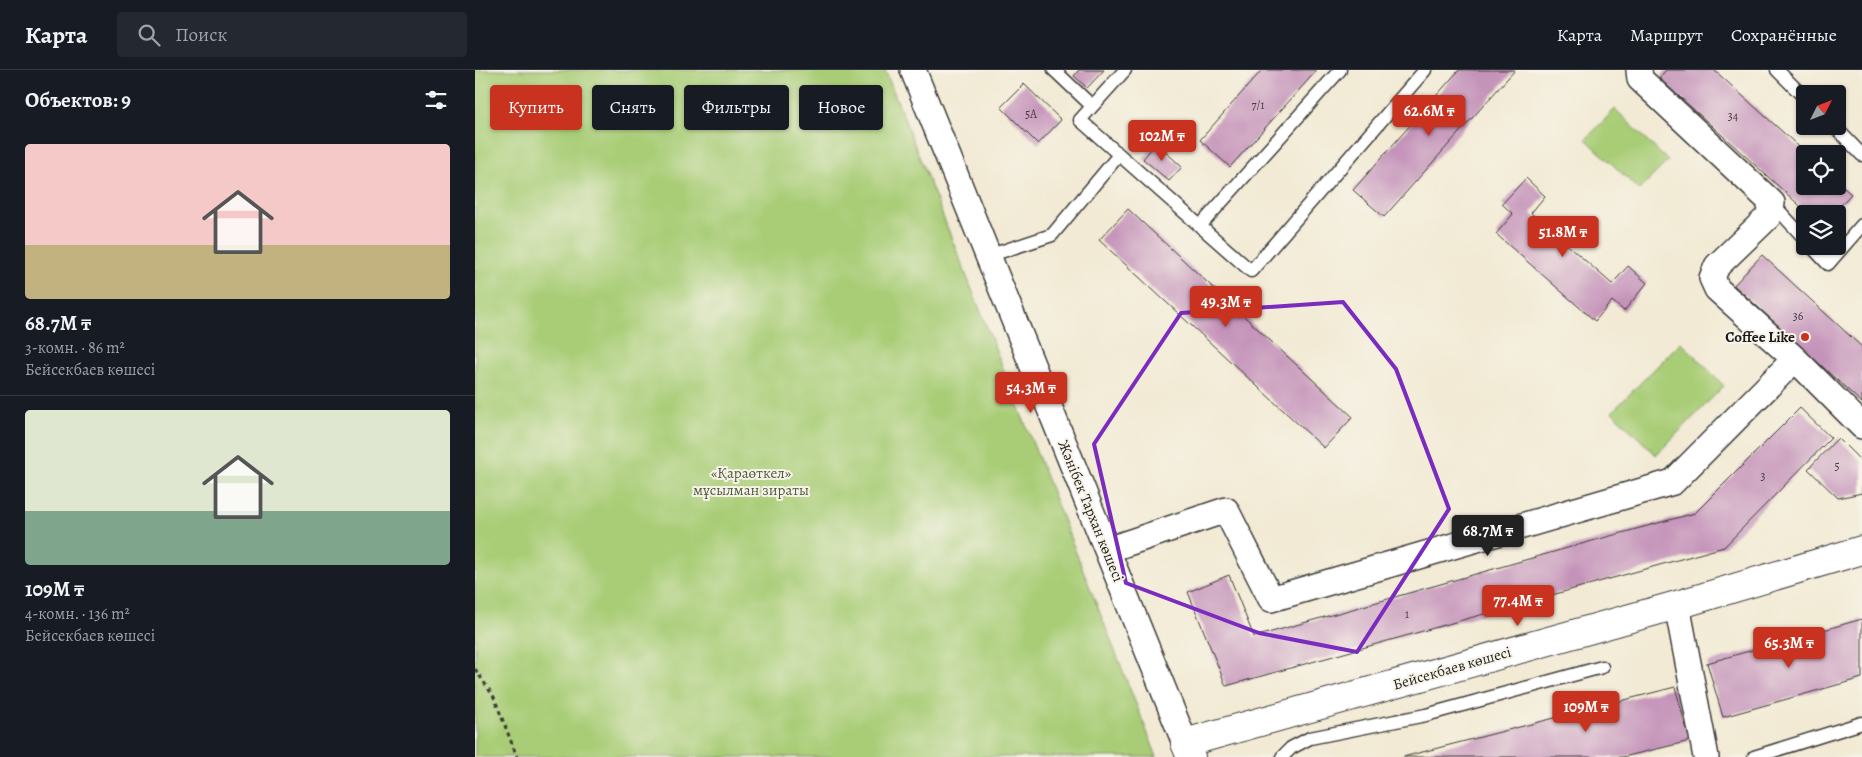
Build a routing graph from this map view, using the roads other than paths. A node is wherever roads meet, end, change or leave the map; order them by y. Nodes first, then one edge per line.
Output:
1 (913, 70) edge
2 (1054, 70) edge
3 (1125, 70) edge
4 (1340, 70) edge
5 (1425, 70) edge
6 (1639, 70) edge
7 (1777, 70) edge
8 (1796, 89) edge
9 (1092, 106) junction
10 (1843, 135) edge
11 (1862, 155) edge
12 (1118, 156) junction
13 (1772, 203) junction
14 (1200, 226) junction
15 (1862, 226) edge
16 (1796, 229) edge
17 (1846, 243) edge
18 (1819, 255) edge
19 (1835, 255) edge
20 (988, 256) junction
21 (1795, 359) junction
22 (1862, 426) edge
23 (1107, 550) junction
24 (1862, 550) edge
25 (1677, 605) junction
26 (1602, 667) dead end
27 (1862, 723) edge
28 (1188, 750) edge
29 (1283, 757) edge
30 (1706, 757) edge
31 (1754, 757) edge

1 - 20 street, Жәнібек Тархан көшесі
2 - 9 lane
3 - 9 lane
4 - 14 lane
5 - 14 lane
6 - 13 street
7 - 8 lane
9 - 12 lane
10 - 11 lane
12 - 14 lane
12 - 20 lane
13 - 16 lane
13 - 21 street
15 - 17 lane
18 - 19 lane
20 - 23 street, Жәнібек Тархан көшесі
21 - 22 street
21 - 23 street
23 - 28 street, Жәнібек Тархан көшесі
24 - 25 street, Бейсекбаев көшесі
25 - 28 street, Бейсекбаев көшесі
25 - 30 street
26 - 29 lane
27 - 31 lane

